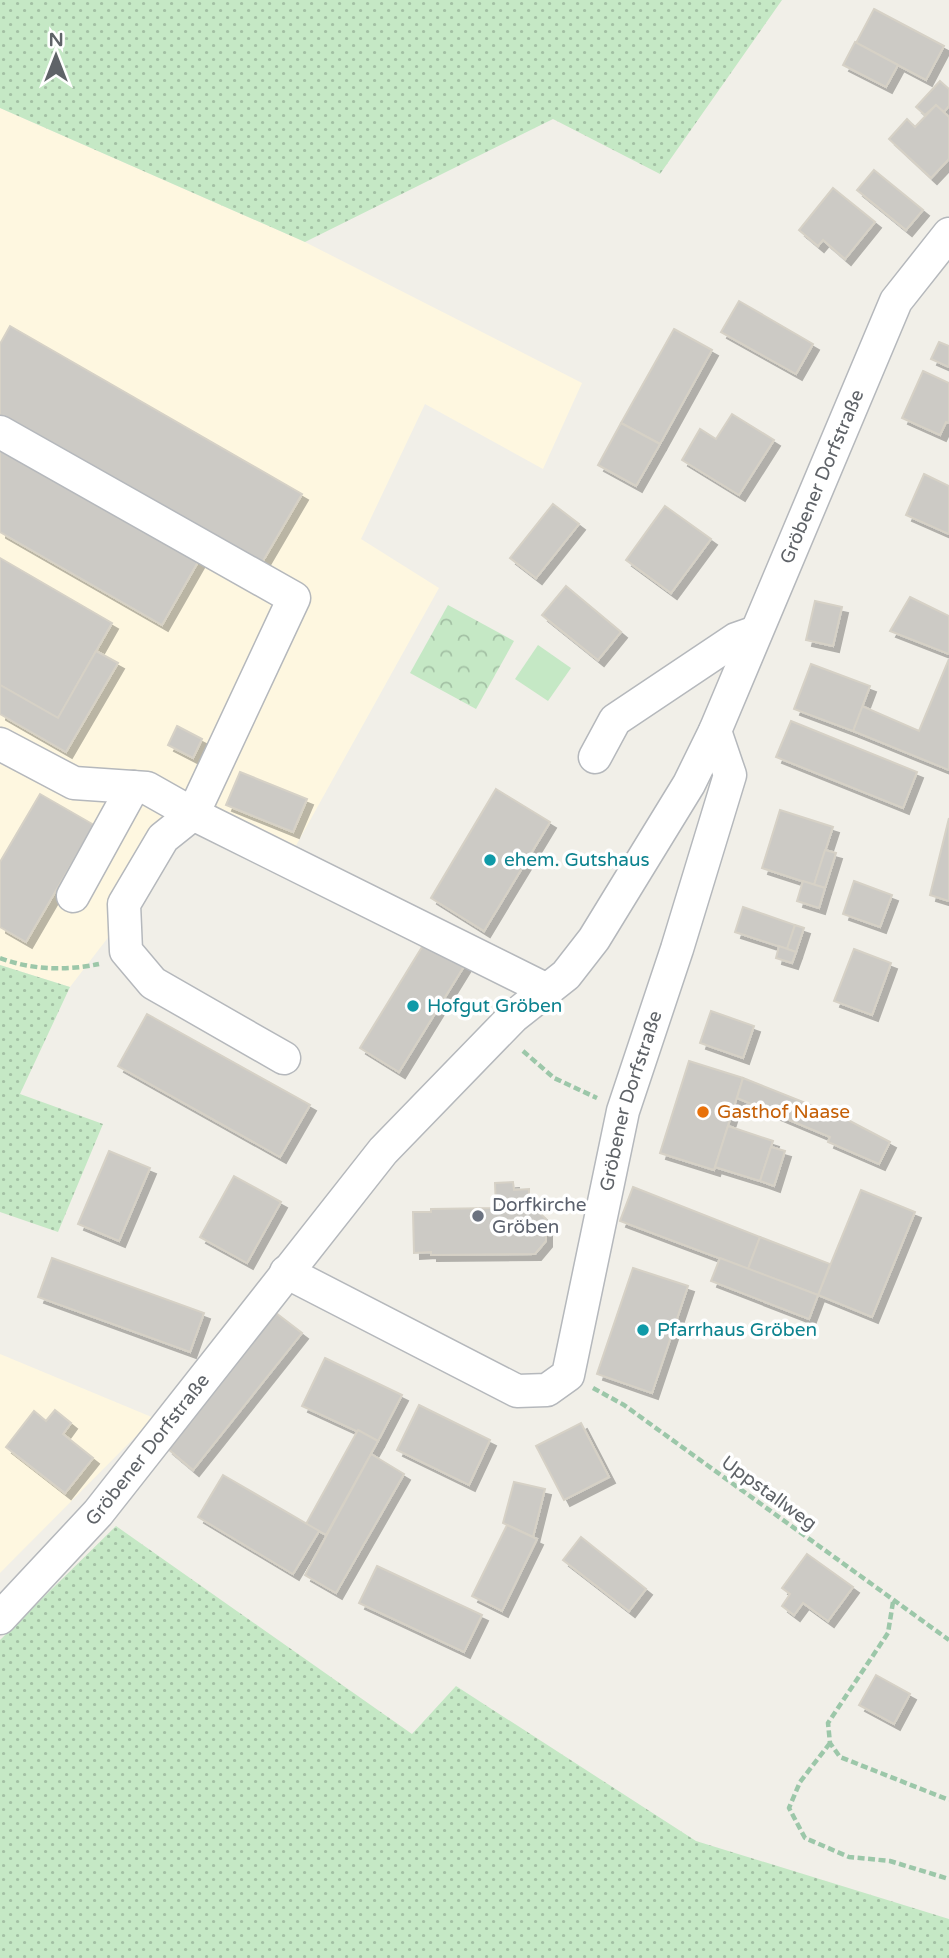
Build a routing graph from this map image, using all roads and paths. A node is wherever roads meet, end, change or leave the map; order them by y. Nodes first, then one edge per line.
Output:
1 (949, 234) edge
2 (0, 432) edge
3 (756, 632) junction
4 (715, 731) junction
5 (0, 744) edge
6 (595, 757) dead end
7 (133, 787) junction
8 (193, 814) junction
9 (72, 896) dead end
10 (126, 951) junction
11 (0, 958) edge
12 (547, 990) junction
13 (513, 1017) junction
14 (284, 1058) dead end
15 (623, 1111) junction
16 (286, 1272) junction
17 (568, 1375) junction
18 (893, 1602) junction
19 (0, 1618) edge
20 (949, 1640) edge
21 (830, 1743) junction
22 (949, 1800) edge
23 (949, 1878) edge

1 - 3 street, Gröbener Dorfstraße
2 - 8 street
3 - 4 street, Gröbener Dorfstraße
3 - 6 street
4 - 12 street, Gröbener Dorfstraße
4 - 15 street, Gröbener Dorfstraße
5 - 7 street
7 - 8 street
7 - 9 street
8 - 10 street
8 - 12 street
10 - 11 path
10 - 14 street
12 - 13 street, Gröbener Dorfstraße
13 - 15 path
13 - 16 street, Gröbener Dorfstraße
15 - 17 street, Gröbener Dorfstraße
16 - 17 street
16 - 19 street, Gröbener Dorfstraße
17 - 18 path, Uppstallweg
18 - 20 path, Uppstallweg
18 - 21 path
21 - 22 path
21 - 23 path

